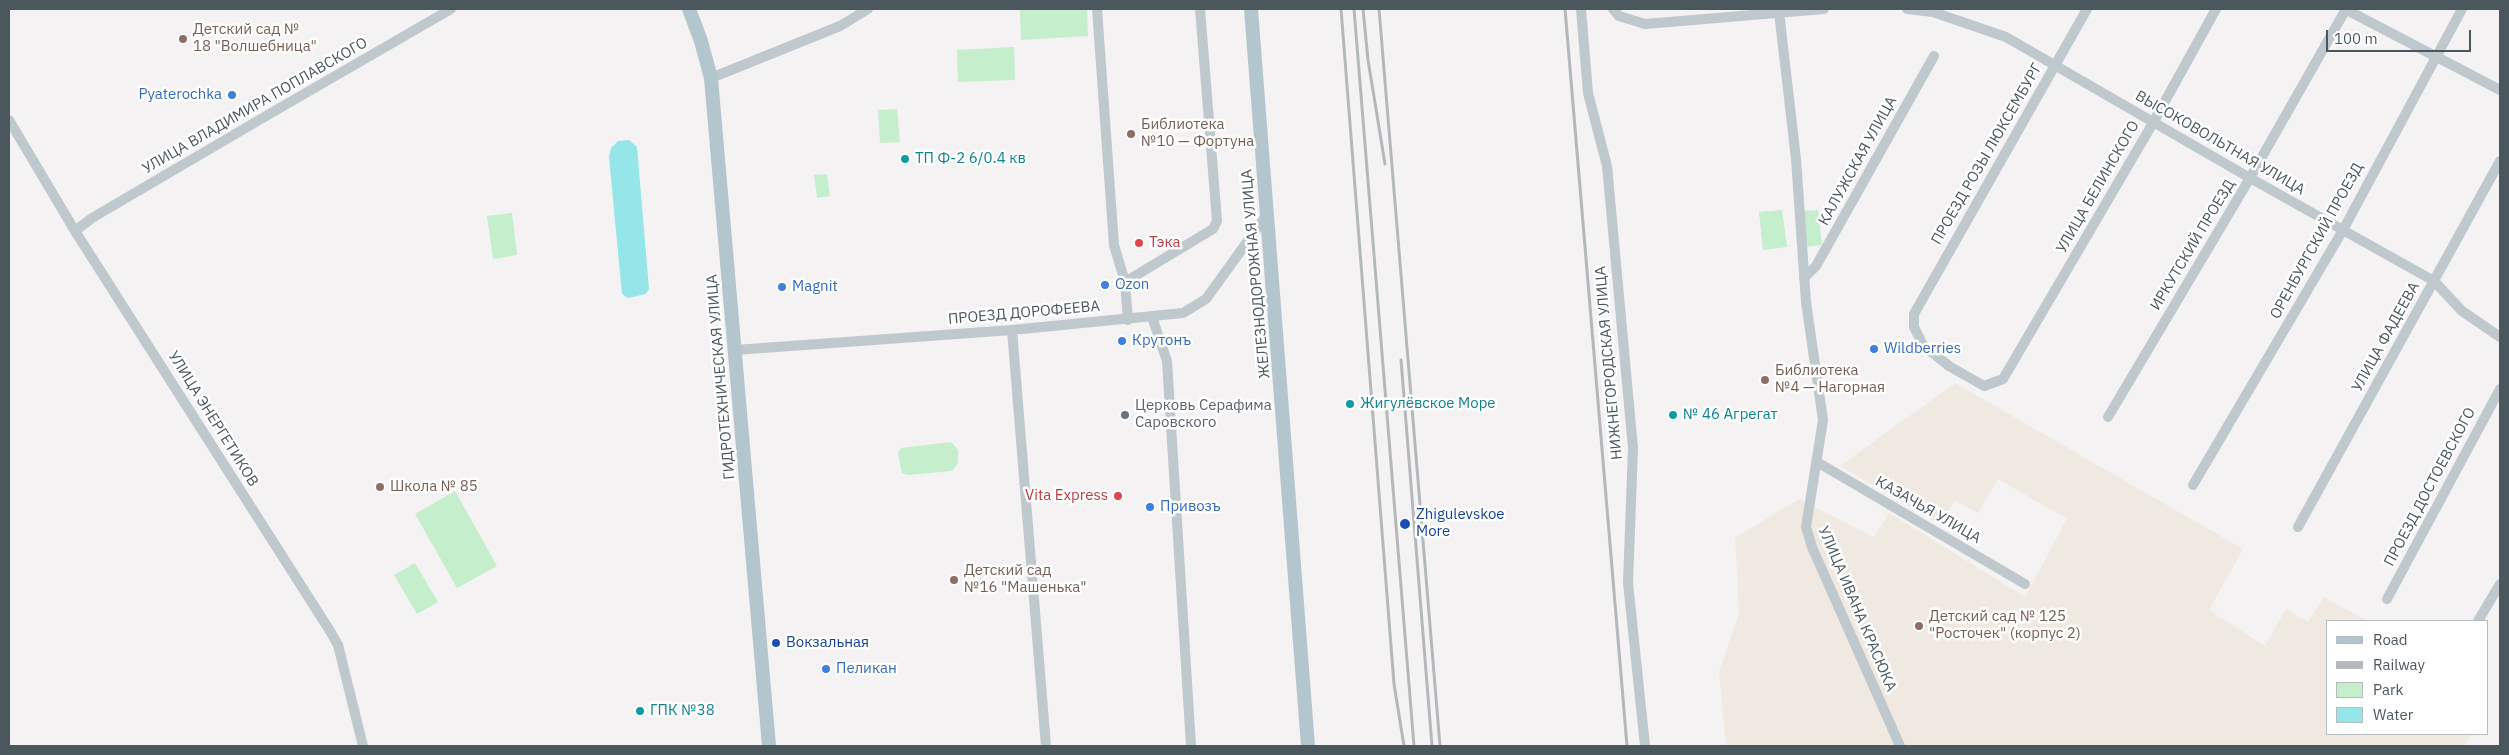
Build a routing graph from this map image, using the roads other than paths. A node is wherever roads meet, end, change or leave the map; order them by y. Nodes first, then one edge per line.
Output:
1 (451, 9) edge
2 (689, 9) edge
3 (868, 9) edge
4 (1097, 9) edge
5 (1200, 9) edge
6 (1251, 9) edge
7 (1581, 9) edge
8 (1613, 9) edge
9 (1824, 9) edge
10 (1908, 9) edge
11 (2087, 9) edge
12 (2216, 9) edge
13 (2346, 9) edge
14 (2462, 9) edge
15 (1779, 12) junction
16 (1934, 56) dead end
17 (2435, 56) junction
18 (2054, 66) junction
19 (711, 78) junction
20 (2500, 90) edge
21 (9, 120) edge
22 (2153, 123) junction
23 (2500, 161) edge
24 (2250, 178) junction
25 (1268, 213) junction
26 (2344, 230) junction
27 (75, 231) junction
28 (1804, 278) junction
29 (2434, 281) junction
30 (1125, 282) junction
31 (1152, 318) junction
32 (1128, 320) junction
33 (1012, 330) junction
34 (2500, 337) edge
35 (735, 350) junction
36 (2003, 379) joint
37 (2500, 389) edge
38 (2108, 417) dead end
39 (1817, 462) junction
40 (2193, 485) dead end
41 (2298, 527) dead end
42 (2025, 584) dead end
43 (2500, 584) edge
44 (2387, 599) dead end
45 (2479, 620) edge
46 (363, 746) edge
47 (769, 746) edge
48 (1046, 746) edge
49 (1191, 746) edge
50 (1308, 746) edge
51 (1645, 746) edge
52 (1900, 746) edge

1 - 27 street, УЛИЦА ВЛАДИМИРА ПОПЛАВСКОГО
2 - 19 main road, ГИДРОТЕХНИЧЕСКАЯ УЛИЦА
3 - 19 street
4 - 30 street
5 - 30 street
6 - 25 main road, ЖЕЛЕЗНОДОРОЖНАЯ УЛИЦА
7 - 51 street, НИЖНЕГОРОДСКАЯ УЛИЦА
8 - 15 street
9 - 15 street
10 - 18 street, ВЫСОКОВОЛЬТНАЯ УЛИЦА
11 - 18 street, ПРОЕЗД РОЗЫ ЛЮКСЕМБУРГ
12 - 22 street, УЛИЦА БЕЛИНСКОГО
13 - 17 street
13 - 24 street, ИРКУТСКИЙ ПРОЕЗД
14 - 17 street, ОРЕНБУРГСКИЙ ПРОЕЗД
15 - 28 street, УЛИЦА ИВАНА КРАСЮКА
16 - 28 street, КАЛУЖСКАЯ УЛИЦА
17 - 20 street
17 - 26 street, ОРЕНБУРГСКИЙ ПРОЕЗД
18 - 22 street, ВЫСОКОВОЛЬТНАЯ УЛИЦА
18 - 36 street, ПРОЕЗД РОЗЫ ЛЮКСЕМБУРГ
19 - 35 main road, ГИДРОТЕХНИЧЕСКАЯ УЛИЦА
21 - 27 street, УЛИЦА ЭНЕРГЕТИКОВ
22 - 24 street, ВЫСОКОВОЛЬТНАЯ УЛИЦА
22 - 36 street, УЛИЦА БЕЛИНСКОГО
23 - 29 street, УЛИЦА ФАДЕЕВА
24 - 26 street, ВЫСОКОВОЛЬТНАЯ УЛИЦА
24 - 38 street, ИРКУТСКИЙ ПРОЕЗД
25 - 31 street, ПРОЕЗД ДОРОФЕЕВА
25 - 50 main road, ЖЕЛЕЗНОДОРОЖНАЯ УЛИЦА
26 - 29 street, ВЫСОКОВОЛЬТНАЯ УЛИЦА
26 - 40 street, ОРЕНБУРГСКИЙ ПРОЕЗД
27 - 46 street, УЛИЦА ЭНЕРГЕТИКОВ
28 - 39 street, УЛИЦА ИВАНА КРАСЮКА
29 - 34 street, ВЫСОКОВОЛЬТНАЯ УЛИЦА
29 - 41 street, УЛИЦА ФАДЕЕВА
30 - 32 street
31 - 32 street, ПРОЕЗД ДОРОФЕЕВА
31 - 49 street
32 - 33 street, ПРОЕЗД ДОРОФЕЕВА
33 - 35 street, ПРОЕЗД ДОРОФЕЕВА
33 - 48 street
35 - 47 main road, ГИДРОТЕХНИЧЕСКАЯ УЛИЦА
37 - 44 street, ПРОЕЗД ДОСТОЕВСКОГО
39 - 42 street, КАЗАЧЬЯ УЛИЦА
39 - 52 street, УЛИЦА ИВАНА КРАСЮКА
43 - 45 street

